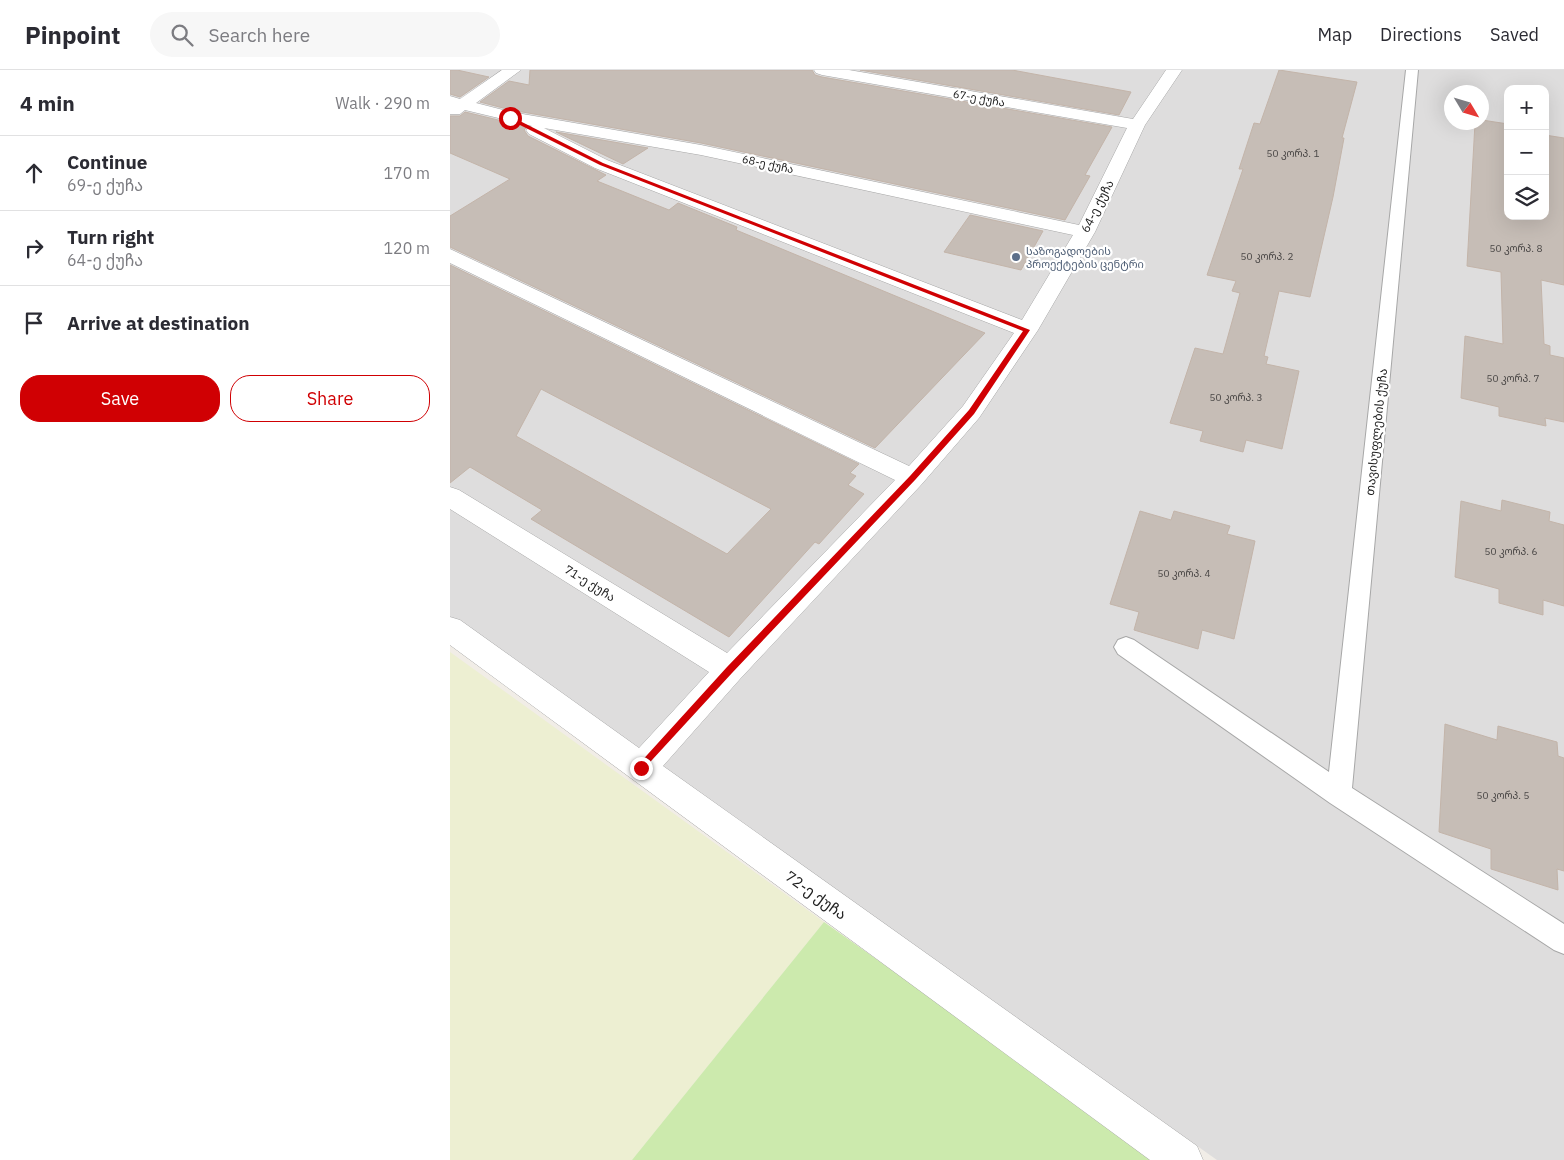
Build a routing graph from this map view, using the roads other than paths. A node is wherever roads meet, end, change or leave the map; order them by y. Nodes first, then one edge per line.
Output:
1 (513, 70) edge
2 (822, 70) edge
3 (1174, 70) edge
4 (1412, 70) edge
5 (455, 106) edge
6 (510, 118) junction
7 (1137, 125) junction
8 (1085, 232) junction
9 (450, 255) edge
10 (1027, 330) junction
11 (912, 478) junction
12 (450, 497) edge
13 (450, 629) edge
14 (1126, 647) dead end
15 (730, 670) junction
16 (641, 768) junction
17 (1339, 794) junction
18 (1564, 940) edge
19 (1183, 1160) edge

1 - 5 street
2 - 7 street, 67-ე ქუჩა
3 - 7 street, 64-ე ქუჩა
4 - 17 lane, თავისუფლების ქუჩა
5 - 6 street, 68-ე ქუჩა
6 - 8 street, 68-ე ქუჩა
6 - 10 street
7 - 8 street, 64-ე ქუჩა
8 - 10 street, 64-ე ქუჩა
9 - 11 street
10 - 11 street, 64-ე ქუჩა
11 - 15 street, 64-ე ქუჩა
12 - 15 street, 71-ე ქუჩა
13 - 16 street, 72-ე ქუჩა
14 - 17 lane
15 - 16 street, 64-ე ქუჩა
16 - 19 street, 72-ე ქუჩა
17 - 18 lane

